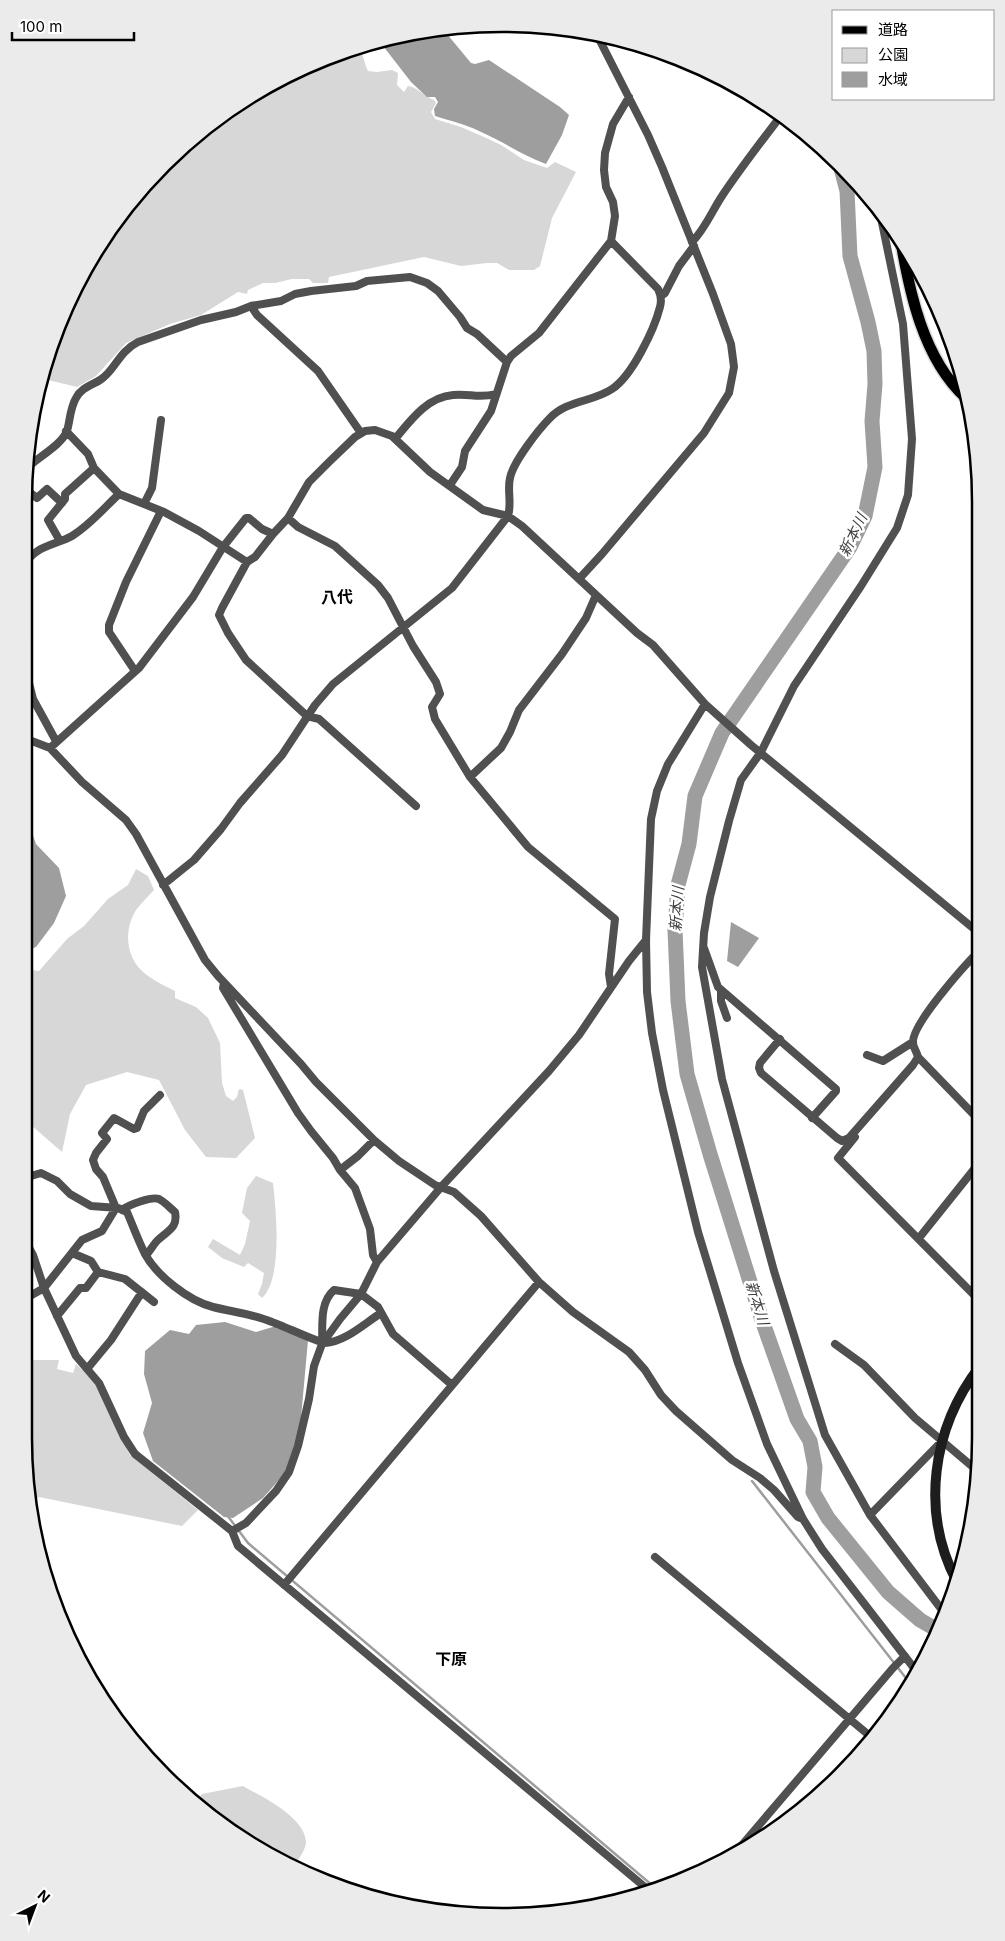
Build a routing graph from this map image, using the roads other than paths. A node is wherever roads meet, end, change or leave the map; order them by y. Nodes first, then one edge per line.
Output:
1 (602, 44) edge
2 (629, 97) junction
3 (777, 121) edge
4 (883, 227) edge
5 (611, 241) junction
6 (693, 244) junction
7 (903, 258) edge
8 (661, 296) junction
9 (251, 306) junction
10 (507, 362) junction
11 (958, 388) edge
12 (496, 394) junction
13 (161, 420) dead end
14 (66, 431) junction
15 (361, 433) junction
16 (395, 439) junction
17 (35, 460) edge
18 (94, 468) junction
19 (450, 485) junction
20 (118, 494) junction
21 (32, 495) edge
22 (62, 503) junction
23 (144, 504) junction
24 (162, 511) junction
25 (508, 516) junction
26 (288, 518) junction
27 (273, 534) junction
28 (60, 541) junction
29 (223, 547) junction
30 (32, 555) edge
31 (247, 562) junction
32 (579, 579) junction
33 (596, 595) junction
34 (403, 628) junction
35 (135, 671) junction
36 (32, 694) edge
37 (708, 706) junction
38 (307, 716) junction
39 (32, 741) edge
40 (56, 741) junction
41 (50, 748) junction
42 (761, 752) junction
43 (470, 777) junction
44 (416, 806) dead end
45 (163, 885) junction
46 (972, 927) edge
47 (646, 940) junction
48 (703, 946) junction
49 (972, 959) edge
50 (224, 983) junction
51 (611, 987) junction
52 (722, 990) junction
53 (727, 1018) dead end
54 (780, 1040) junction
55 (912, 1042) junction
56 (868, 1055) dead end
57 (918, 1058) junction
58 (160, 1095) dead end
59 (876, 1108) junction
60 (972, 1113) edge
61 (812, 1118) junction
62 (374, 1140) junction
63 (340, 1170) junction
64 (972, 1172) edge
65 (32, 1176) edge
66 (442, 1186) junction
67 (119, 1209) junction
68 (919, 1238) junction
69 (32, 1252) edge
70 (72, 1253) junction
71 (146, 1255) junction
72 (377, 1262) junction
73 (98, 1272) junction
74 (539, 1282) junction
75 (44, 1288) junction
76 (142, 1292) junction
77 (972, 1292) edge
78 (32, 1294) edge
79 (361, 1294) junction
80 (154, 1302) dead end
81 (381, 1313) junction
82 (57, 1316) junction
83 (322, 1344) junction
84 (835, 1344) dead end
85 (87, 1369) junction
86 (972, 1377) edge
87 (452, 1385) junction
88 (942, 1441) junction
89 (971, 1466) edge
90 (870, 1515) junction
91 (803, 1518) junction
92 (232, 1531) junction
93 (655, 1557) dead end
94 (953, 1573) edge
95 (284, 1585) junction
96 (941, 1608) edge
97 (905, 1656) junction
98 (913, 1667) edge
99 (849, 1718) junction
100 (868, 1734) edge
101 (745, 1842) edge
102 (644, 1887) edge

1 - 2 street
2 - 5 street
2 - 6 street
3 - 6 street
4 - 42 street
5 - 8 street
5 - 10 street
6 - 8 street
6 - 32 street
7 - 11 main road
8 - 25 street
9 - 10 street
9 - 14 street
9 - 15 street
10 - 12 street
12 - 16 street
12 - 19 street
13 - 23 street
14 - 17 street
14 - 18 street
15 - 16 street
15 - 26 street
16 - 19 street
18 - 20 street
18 - 22 street
19 - 25 street
20 - 23 street
20 - 28 street
21 - 22 street
22 - 28 street
23 - 24 street
24 - 29 street
24 - 35 street
25 - 32 street
25 - 34 street
26 - 27 street
26 - 34 street
27 - 29 street
27 - 31 street
28 - 30 street
29 - 31 street
29 - 35 street
31 - 38 street
32 - 33 street
33 - 37 street
33 - 43 street
34 - 38 street
34 - 43 street
35 - 40 street
36 - 40 street
37 - 42 street
37 - 47 street
38 - 44 street
38 - 45 street
39 - 41 street
40 - 41 street
41 - 45 street
42 - 46 street
42 - 48 street
43 - 51 street
45 - 50 street
47 - 51 street
47 - 91 street
48 - 52 street
48 - 90 street
49 - 55 street
50 - 62 street
50 - 63 street
51 - 66 street
52 - 53 street
52 - 54 street
54 - 61 street
54 - 61 street
55 - 56 street
55 - 57 street
57 - 59 street
57 - 60 street
58 - 67 street
59 - 61 street
59 - 68 street
62 - 63 street
62 - 66 street
63 - 72 street
64 - 68 street
65 - 67 street
66 - 72 street
66 - 74 street
67 - 70 street
67 - 71 street
67 - 71 street
68 - 77 street
69 - 75 street
70 - 73 street
70 - 75 street
71 - 83 street
72 - 79 street
73 - 76 street
73 - 82 street
74 - 87 street
74 - 91 street
75 - 78 street
75 - 82 street
76 - 80 street
76 - 85 street
79 - 81 street
79 - 83 street
79 - 83 street
81 - 83 street
81 - 87 street
82 - 85 street
83 - 92 street
84 - 88 street
85 - 92 street
86 - 88 street
87 - 95 street
88 - 89 street
88 - 90 street
88 - 94 street
90 - 96 street
91 - 97 street
92 - 95 street
93 - 99 street
95 - 102 street
97 - 98 street
97 - 99 street
99 - 100 street
99 - 101 street

